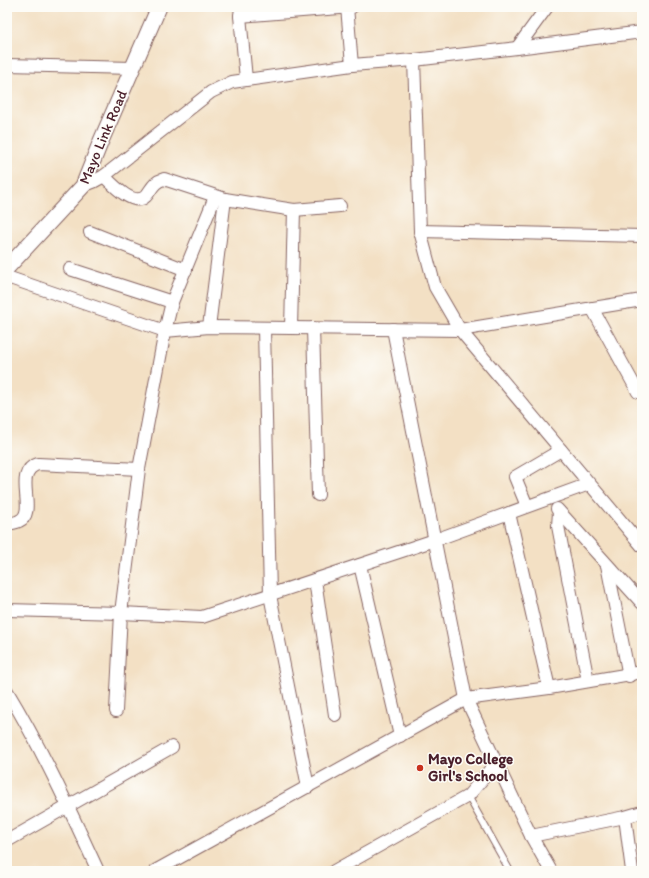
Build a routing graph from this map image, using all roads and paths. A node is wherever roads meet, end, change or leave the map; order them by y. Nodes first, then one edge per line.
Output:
1 (159, 7) edge
2 (349, 7) edge
3 (547, 7) edge
4 (241, 12) edge
5 (642, 32) edge
6 (517, 48) junction
7 (414, 60) junction
8 (7, 65) edge
9 (352, 65) junction
10 (133, 68) junction
11 (246, 80) junction
12 (104, 176) junction
13 (83, 186) junction
14 (220, 198) junction
15 (340, 206) dead end
16 (294, 210) junction
17 (420, 231) junction
18 (90, 232) dead end
19 (642, 236) edge
20 (7, 268) edge
21 (70, 269) dead end
22 (186, 270) junction
23 (7, 277) edge
24 (642, 300) edge
25 (172, 302) junction
26 (592, 308) junction
27 (209, 327) junction
28 (264, 328) junction
29 (291, 328) junction
30 (313, 328) junction
31 (393, 329) junction
32 (460, 330) junction
33 (165, 331) junction
34 (638, 392) dead end
35 (561, 450) junction
36 (140, 470) junction
37 (589, 484) junction
38 (318, 495) dead end
39 (548, 499) junction
40 (527, 506) junction
41 (559, 512) junction
42 (509, 513) junction
43 (7, 524) edge
44 (435, 540) junction
45 (642, 546) edge
46 (360, 565) junction
47 (607, 565) junction
48 (315, 580) junction
49 (270, 595) junction
50 (642, 602) edge
51 (7, 610) edge
52 (121, 613) junction
53 (642, 672) edge
54 (629, 676) junction
55 (588, 681) junction
56 (549, 688) junction
57 (7, 691) edge
58 (466, 699) junction
59 (116, 711) dead end
60 (334, 715) dead end
61 (400, 736) junction
62 (172, 747) dead end
63 (496, 763) junction
64 (308, 787) junction
65 (468, 796) junction
66 (69, 806) junction
67 (642, 812) edge
68 (625, 817) junction
69 (531, 836) junction
70 (7, 841) edge
71 (339, 870) edge
72 (98, 871) edge
73 (155, 871) edge
74 (510, 871) edge
75 (551, 871) edge
76 (632, 871) edge

1 - 10 street, Mayo Link Road
2 - 4 street
2 - 9 street
3 - 6 street
4 - 11 street
5 - 6 street
6 - 7 street
7 - 9 street
7 - 17 street
8 - 10 street
9 - 11 street
10 - 13 street, Mayo Link Road
11 - 12 street
12 - 13 street
12 - 14 street
13 - 20 street, Mayo Link Road
14 - 16 street
14 - 22 street
14 - 27 street
15 - 16 street
16 - 29 street
17 - 19 street
17 - 32 street
18 - 22 street
21 - 25 street
22 - 25 street
23 - 33 street
24 - 26 street
25 - 33 street
26 - 32 street
26 - 34 street
27 - 28 street
27 - 33 street
28 - 29 street
28 - 49 street
29 - 30 street
30 - 31 street
30 - 38 street
31 - 32 street
31 - 44 street
32 - 35 street
33 - 36 street
35 - 37 street
35 - 40 street
36 - 43 street
36 - 52 street
37 - 39 street
37 - 45 street
39 - 40 street
39 - 41 street
40 - 42 street
41 - 47 street
41 - 55 street
42 - 44 street
42 - 56 street
44 - 46 street
44 - 58 street
46 - 48 street
46 - 61 street
47 - 50 street
47 - 54 street
48 - 49 street
48 - 60 street
49 - 52 street
49 - 64 street
51 - 52 street
52 - 59 street
53 - 54 street
54 - 55 street
55 - 56 street
56 - 58 street
57 - 66 street
58 - 61 street
58 - 63 street
61 - 64 street
62 - 66 street
63 - 65 street
63 - 69 street
64 - 73 street
65 - 71 street
65 - 74 lane
66 - 70 street
66 - 72 street
67 - 68 street
68 - 69 street
68 - 76 street
69 - 75 street

